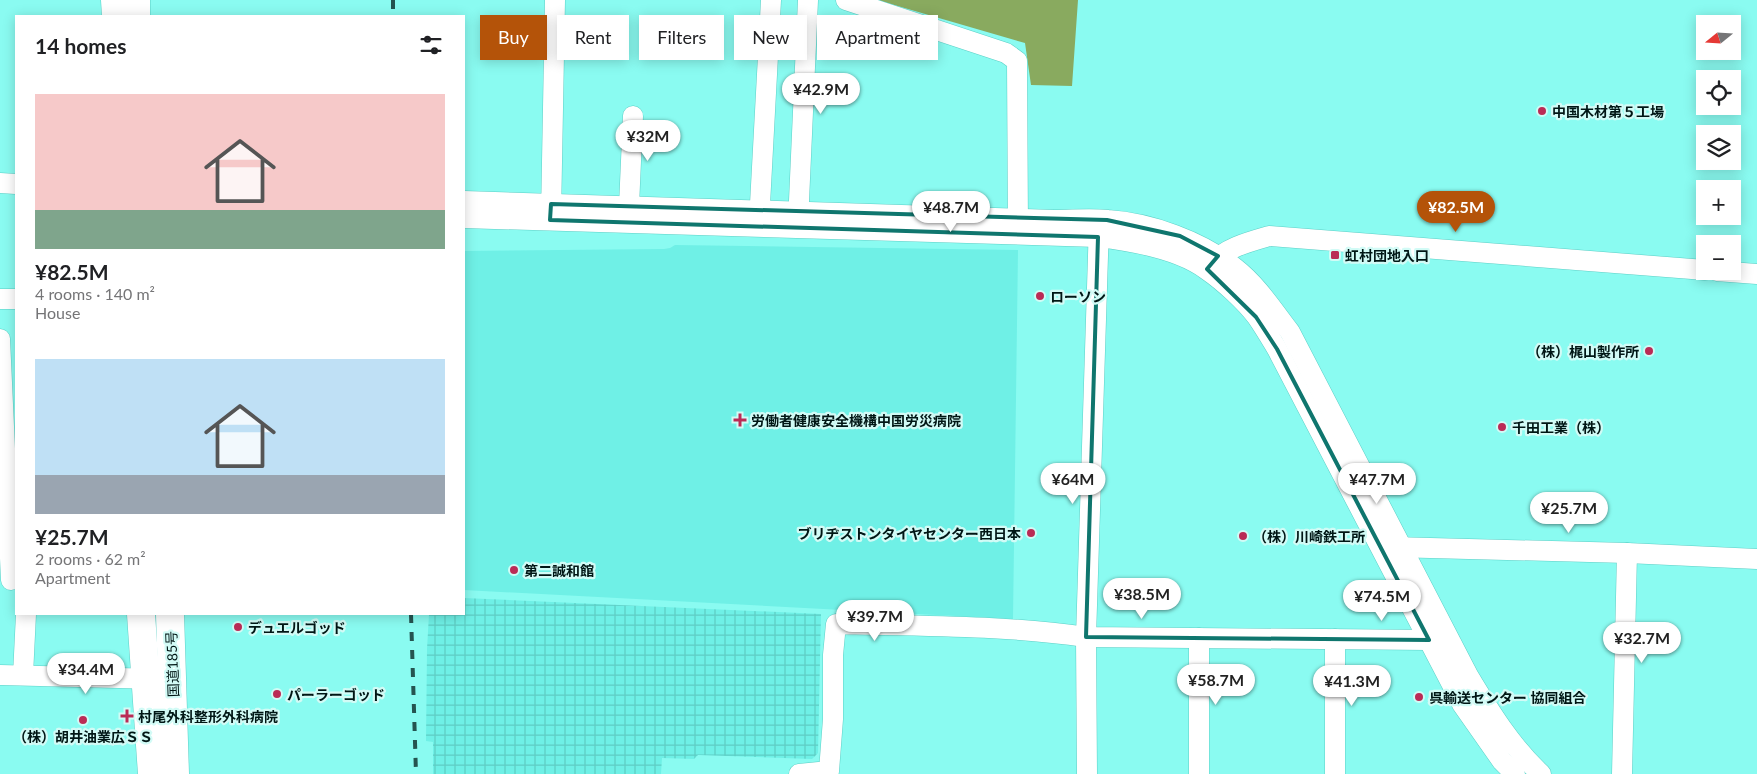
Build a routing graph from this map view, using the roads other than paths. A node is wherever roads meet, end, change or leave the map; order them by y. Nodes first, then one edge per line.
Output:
1 (115, 0) edge
2 (136, 0) edge
3 (555, 0) edge
4 (771, 0) edge
5 (808, 0) edge
6 (846, 0) edge
7 (116, 15) edge
8 (136, 15) edge
9 (633, 116) dead end
10 (0, 183) edge
11 (15, 184) edge
12 (465, 201) edge
13 (628, 206) junction
14 (551, 212) junction
15 (686, 216) junction
16 (465, 218) edge
17 (759, 218) junction
18 (798, 220) junction
19 (1018, 226) junction
20 (1099, 228) junction
21 (1212, 263) junction
22 (1696, 269) edge
23 (1741, 273) edge
24 (1757, 274) edge
25 (0, 298) edge
26 (15, 299) edge
27 (0, 339) edge
28 (1379, 546) junction
29 (1402, 547) junction
30 (1627, 552) junction
31 (1757, 559) edge
32 (9, 580) edge
33 (26, 615) edge
34 (141, 615) edge
35 (170, 615) edge
36 (1437, 636) junction
37 (1086, 637) junction
38 (1198, 638) junction
39 (1335, 639) junction
40 (0, 674) edge
41 (23, 675) junction
42 (172, 678) junction
43 (146, 679) junction
44 (152, 774) edge
45 (175, 774) edge
46 (799, 774) edge
47 (1087, 774) edge
48 (1199, 774) edge
49 (1335, 774) edge
50 (1515, 774) edge
51 (1540, 774) edge
52 (1622, 774) edge

1 - 7 highway
2 - 8 highway
3 - 14 street
4 - 17 street
5 - 18 street
6 - 19 street
9 - 13 street
10 - 11 street
12 - 14 street
13 - 14 street
13 - 15 street
14 - 15 street
14 - 16 street
15 - 17 street
17 - 18 street
18 - 19 street
19 - 20 street
20 - 21 street
20 - 37 street
21 - 22 street
21 - 28 street
21 - 29 street
23 - 24 street
25 - 26 street
27 - 32 street
28 - 29 street
28 - 36 street
29 - 30 street
29 - 36 street
30 - 31 street
30 - 52 street
33 - 41 street
34 - 43 highway, 国道185号
35 - 42 highway, 国道185号
36 - 39 street
36 - 50 street
36 - 51 street
37 - 38 street
37 - 46 street
37 - 47 street
38 - 39 street
38 - 48 street
39 - 49 street
40 - 41 street
41 - 43 street
42 - 43 street
42 - 45 highway, 国道185号
43 - 44 highway, 国道185号

